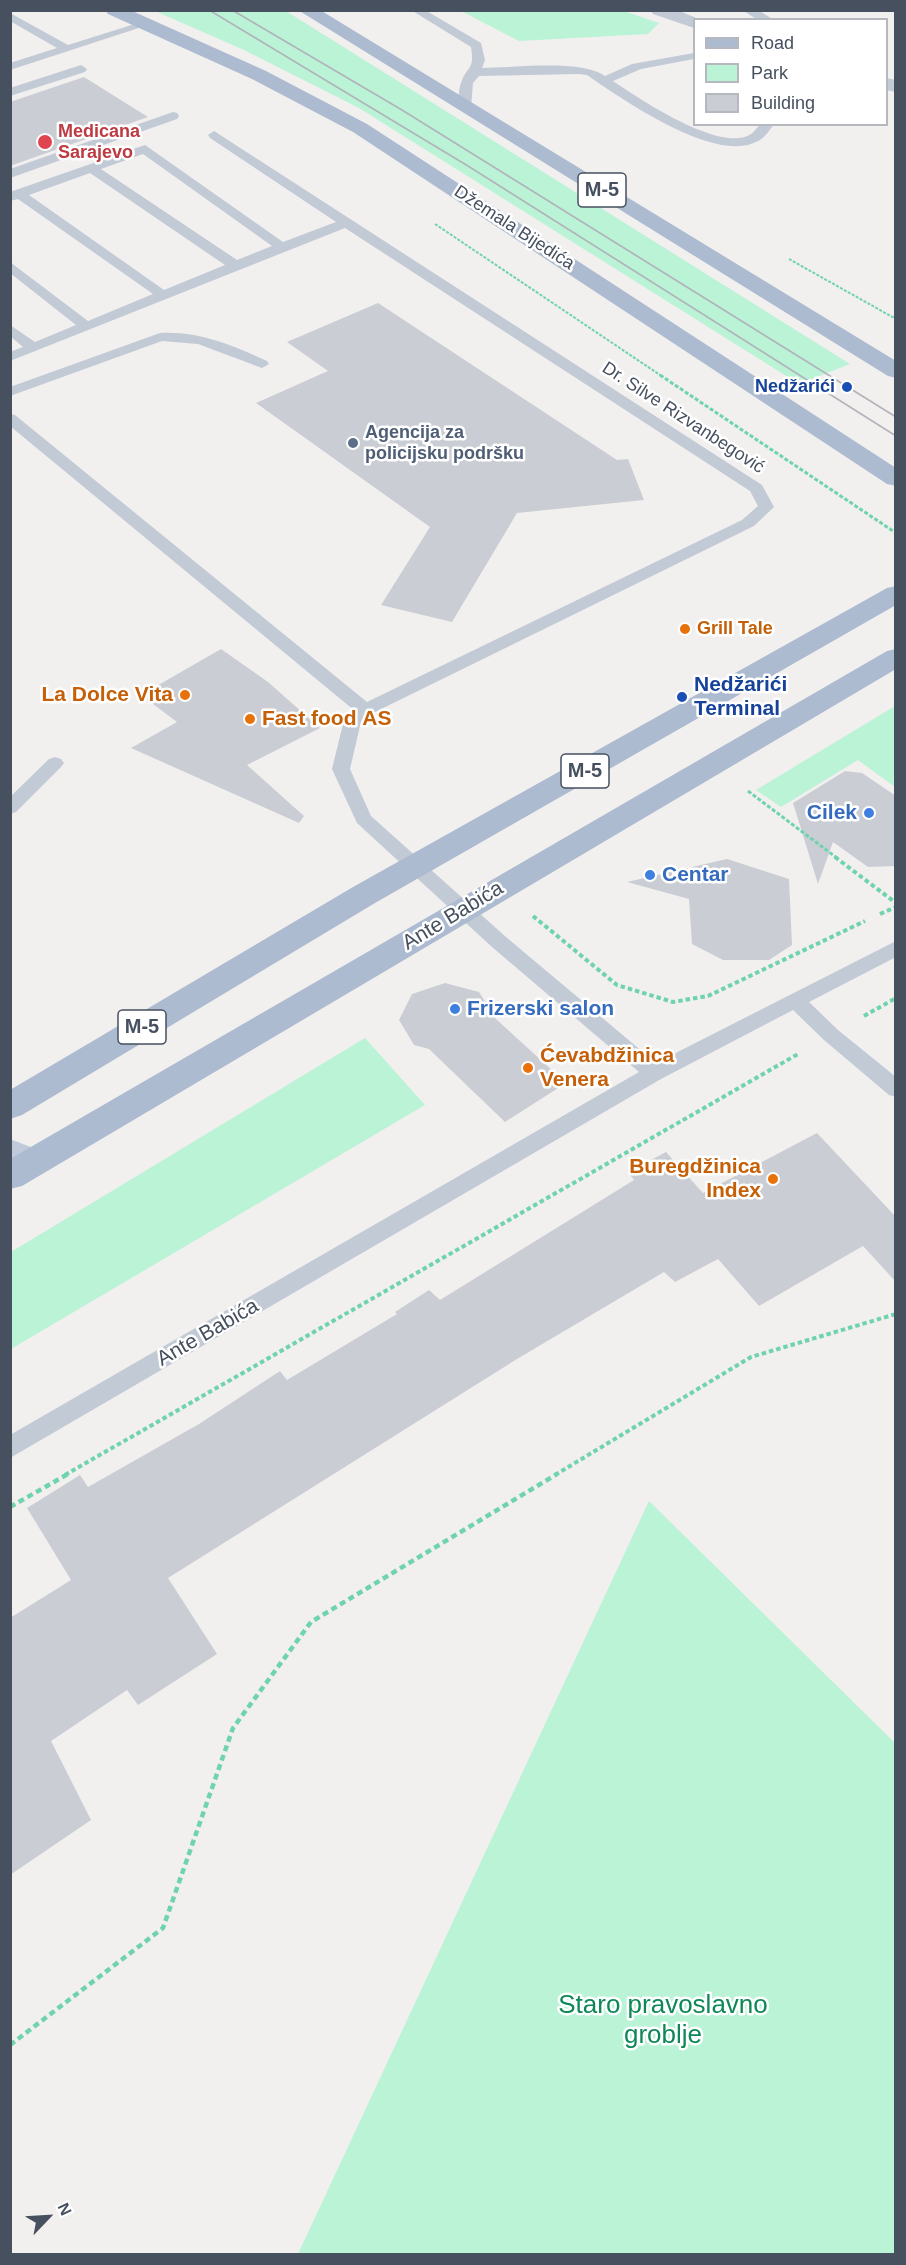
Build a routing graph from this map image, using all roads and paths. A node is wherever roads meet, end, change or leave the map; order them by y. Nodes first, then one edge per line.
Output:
1 (114, 10) edge
2 (307, 10) edge
3 (416, 10) edge
4 (659, 10) edge
5 (747, 10) edge
6 (10, 16) edge
7 (765, 18) edge
8 (693, 23) edge
9 (145, 24) junction
10 (67, 49) junction
11 (693, 57) edge
12 (10, 66) edge
13 (81, 69) dead end
14 (475, 72) junction
15 (605, 81) junction
16 (10, 92) edge
17 (465, 108) junction
18 (173, 116) dead end
19 (767, 126) edge
20 (214, 135) dead end
21 (90, 167) junction
22 (10, 174) edge
23 (15, 196) edge
24 (426, 218) dead end
25 (346, 223) junction
26 (282, 247) junction
27 (10, 266) edge
28 (236, 266) junction
29 (164, 296) junction
30 (87, 327) junction
31 (10, 329) edge
32 (34, 348) junction
33 (10, 357) edge
34 (262, 363) dead end
35 (896, 371) edge
36 (10, 392) edge
37 (10, 418) edge
38 (896, 479) edge
39 (896, 533) edge
40 (896, 594) edge
41 (896, 657) edge
42 (365, 710) junction
43 (55, 763) dead end
44 (745, 788) dead end
45 (10, 808) edge
46 (416, 866) junction
47 (896, 905) edge
48 (464, 910) junction
49 (532, 915) dead end
50 (896, 948) edge
51 (896, 998) edge
52 (795, 1000) junction
53 (831, 1035) junction
54 (654, 1073) junction
55 (896, 1089) edge
56 (10, 1106) edge
57 (18, 1163) edge
58 (896, 1314) edge
59 (10, 1448) edge
60 (10, 1507) edge
61 (10, 2045) edge

1 - 9 main road, Džemala Bijedića
2 - 17 main road, M-5
3 - 14 lane
4 - 8 street
5 - 7 lane
6 - 10 lane
9 - 10 lane
9 - 38 main road, Džemala Bijedića
10 - 12 lane
11 - 15 lane
13 - 16 lane
14 - 15 lane
14 - 17 lane
15 - 19 lane
17 - 35 main road, M-5
18 - 22 lane
20 - 25 lane, Dr. Silve Rizvanbegović
21 - 23 lane
21 - 26 lane
21 - 28 lane
23 - 29 lane
24 - 39 path
25 - 26 lane
25 - 42 lane, Dr. Silve Rizvanbegović
26 - 28 lane
27 - 30 lane
28 - 29 lane
29 - 30 lane
30 - 32 lane
31 - 32 lane
32 - 33 lane
34 - 36 lane
37 - 42 lane
40 - 46 main road, M-5
41 - 48 main road, Ante Babića / M-5
42 - 46 lane
43 - 45 lane
44 - 47 path
46 - 48 lane
46 - 56 main road, M-5
47 - 49 path
48 - 54 lane
48 - 57 main road, Ante Babića / M-5
50 - 52 lane, Ante Babića
51 - 53 path
52 - 53 lane
52 - 54 lane, Ante Babića
53 - 55 lane
53 - 60 path
54 - 59 lane, Ante Babića
58 - 61 path

